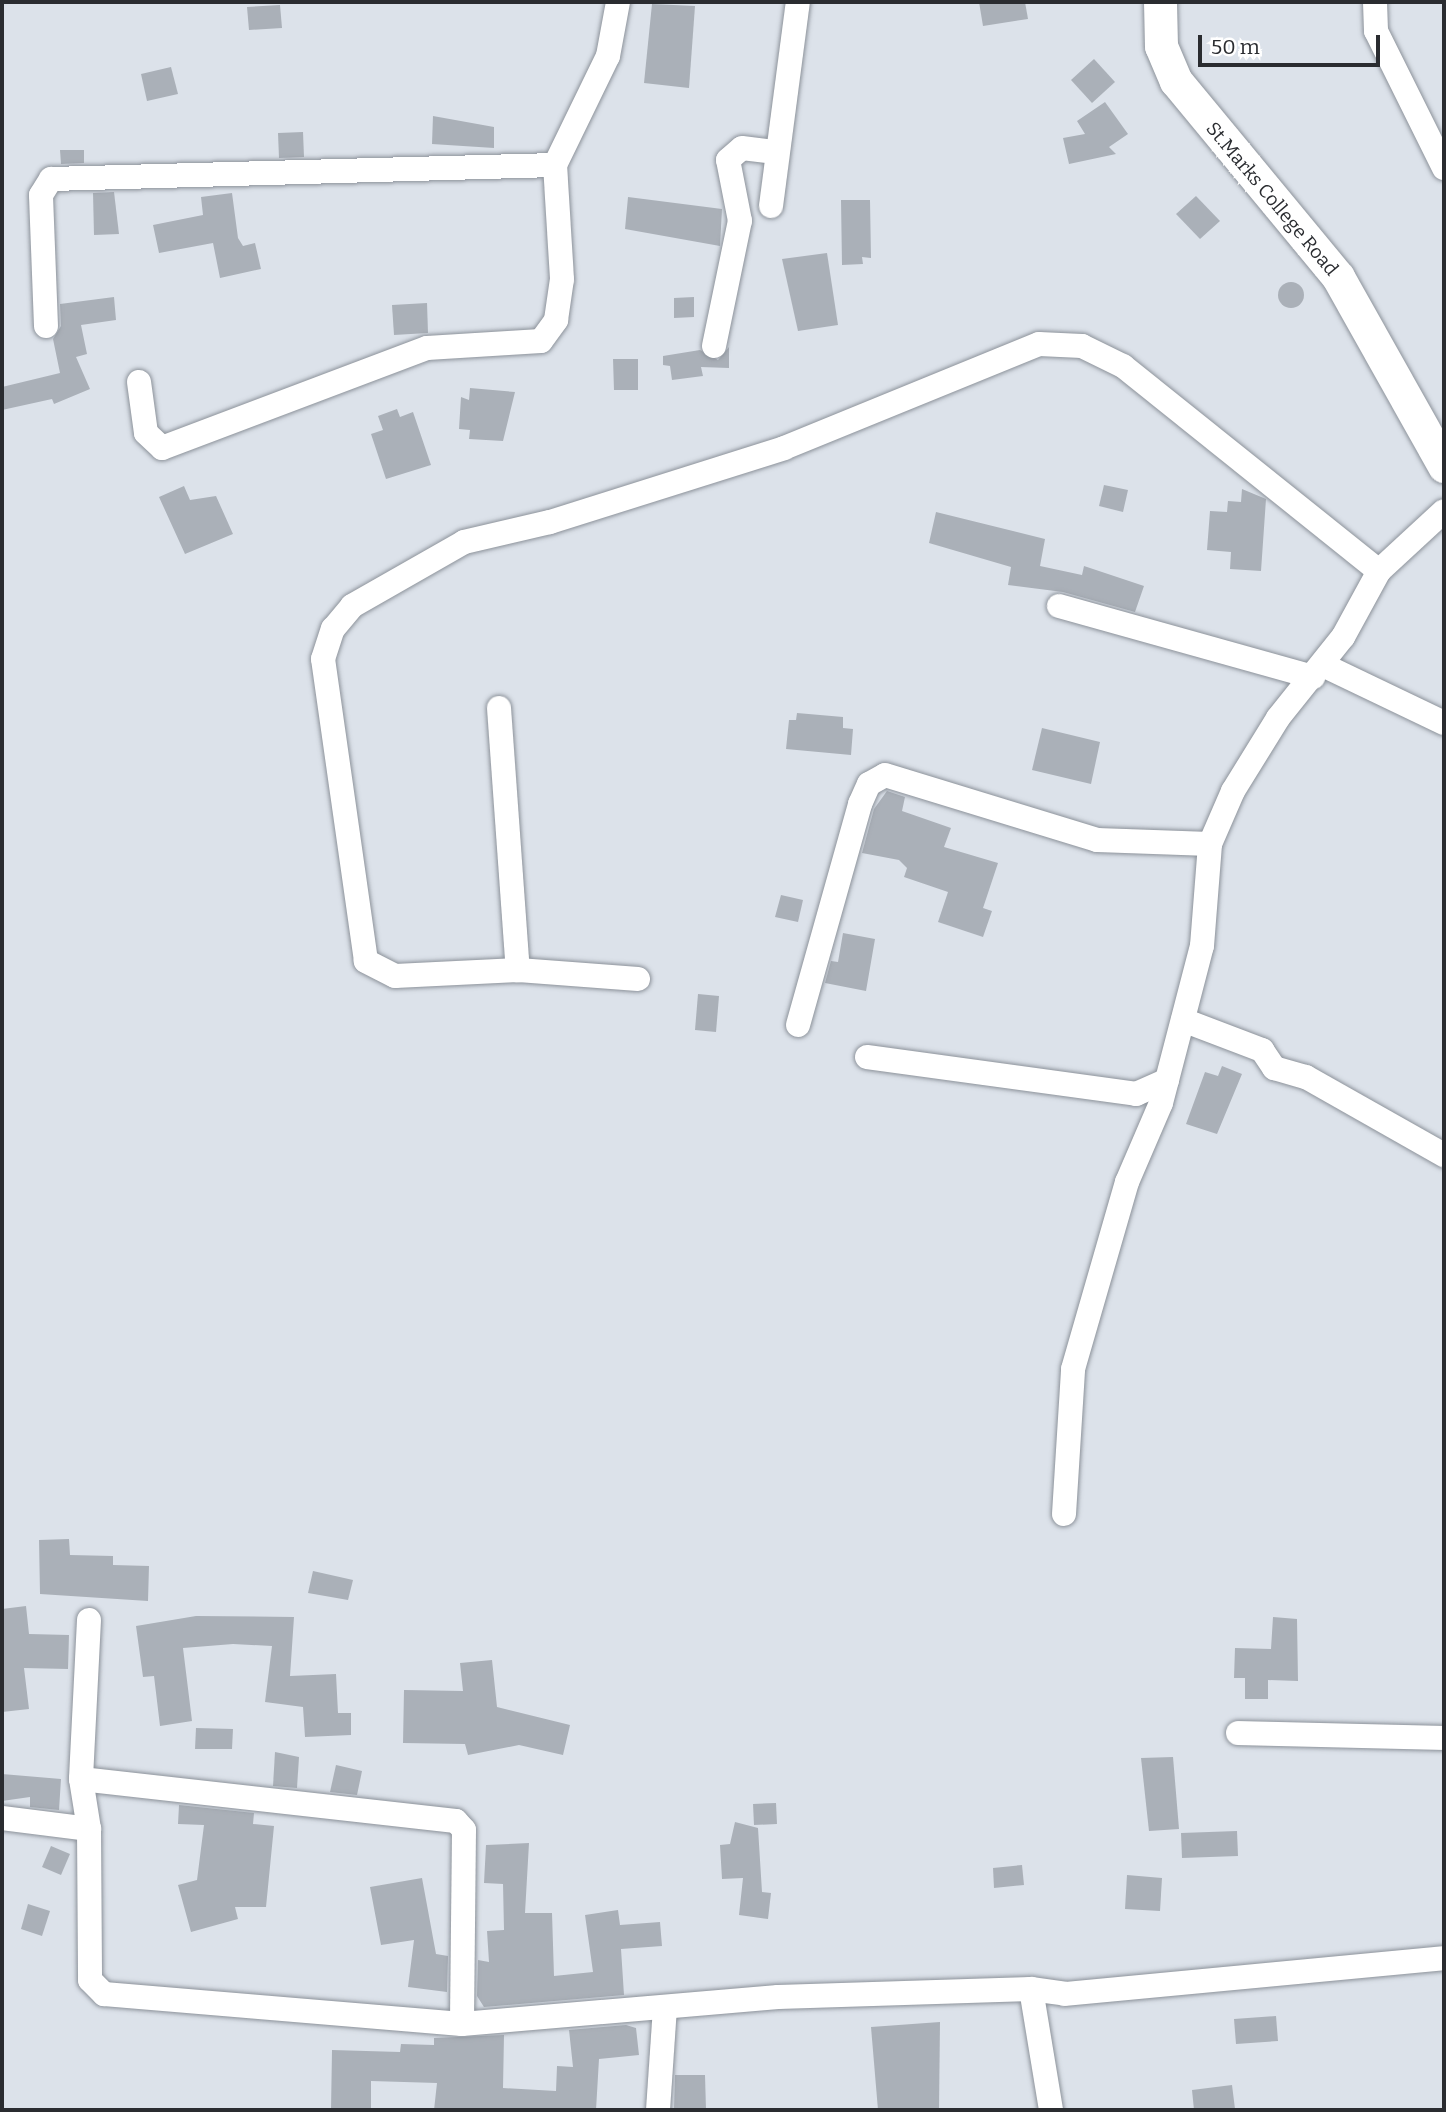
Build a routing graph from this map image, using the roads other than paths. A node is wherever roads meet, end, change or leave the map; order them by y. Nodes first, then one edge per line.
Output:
1 (618, 2) edge
2 (798, 2) edge
3 (1160, 2) edge
4 (1375, 2) edge
5 (774, 152) junction
6 (555, 164) junction
7 (1444, 168) edge
8 (771, 206) dead end
9 (46, 326) dead end
10 (714, 346) dead end
11 (139, 382) dead end
12 (1444, 466) edge
13 (1444, 511) edge
14 (1379, 571) junction
15 (1059, 606) dead end
16 (1318, 671) junction
17 (499, 708) dead end
18 (1444, 723) edge
19 (1210, 844) junction
20 (518, 970) junction
21 (639, 979) dead end
22 (1183, 1020) junction
23 (798, 1025) dead end
24 (867, 1057) dead end
25 (1167, 1080) junction
26 (1444, 1155) edge
27 (1064, 1514) dead end
28 (89, 1620) dead end
29 (1238, 1733) dead end
30 (1444, 1738) edge
31 (81, 1779) junction
32 (2, 1818) edge
33 (89, 1829) junction
34 (1444, 1958) edge
35 (1031, 1989) junction
36 (665, 2008) junction
37 (461, 2024) junction
38 (658, 2110) edge
39 (1051, 2110) edge

1 - 6 street
2 - 5 street
3 - 12 main road, St.Marks College Road
4 - 7 street
5 - 8 street
5 - 10 street
6 - 9 street
6 - 11 street
13 - 14 street
14 - 16 street
14 - 20 street
15 - 16 street
16 - 18 street
16 - 19 street
17 - 20 street
19 - 22 street
19 - 23 street
20 - 21 street
22 - 25 street
22 - 26 street
24 - 25 street
25 - 27 street
28 - 31 street
29 - 30 street
31 - 33 street
31 - 37 street
32 - 33 street
33 - 37 street
34 - 35 street
35 - 36 street
35 - 39 street
36 - 37 street
36 - 38 street

